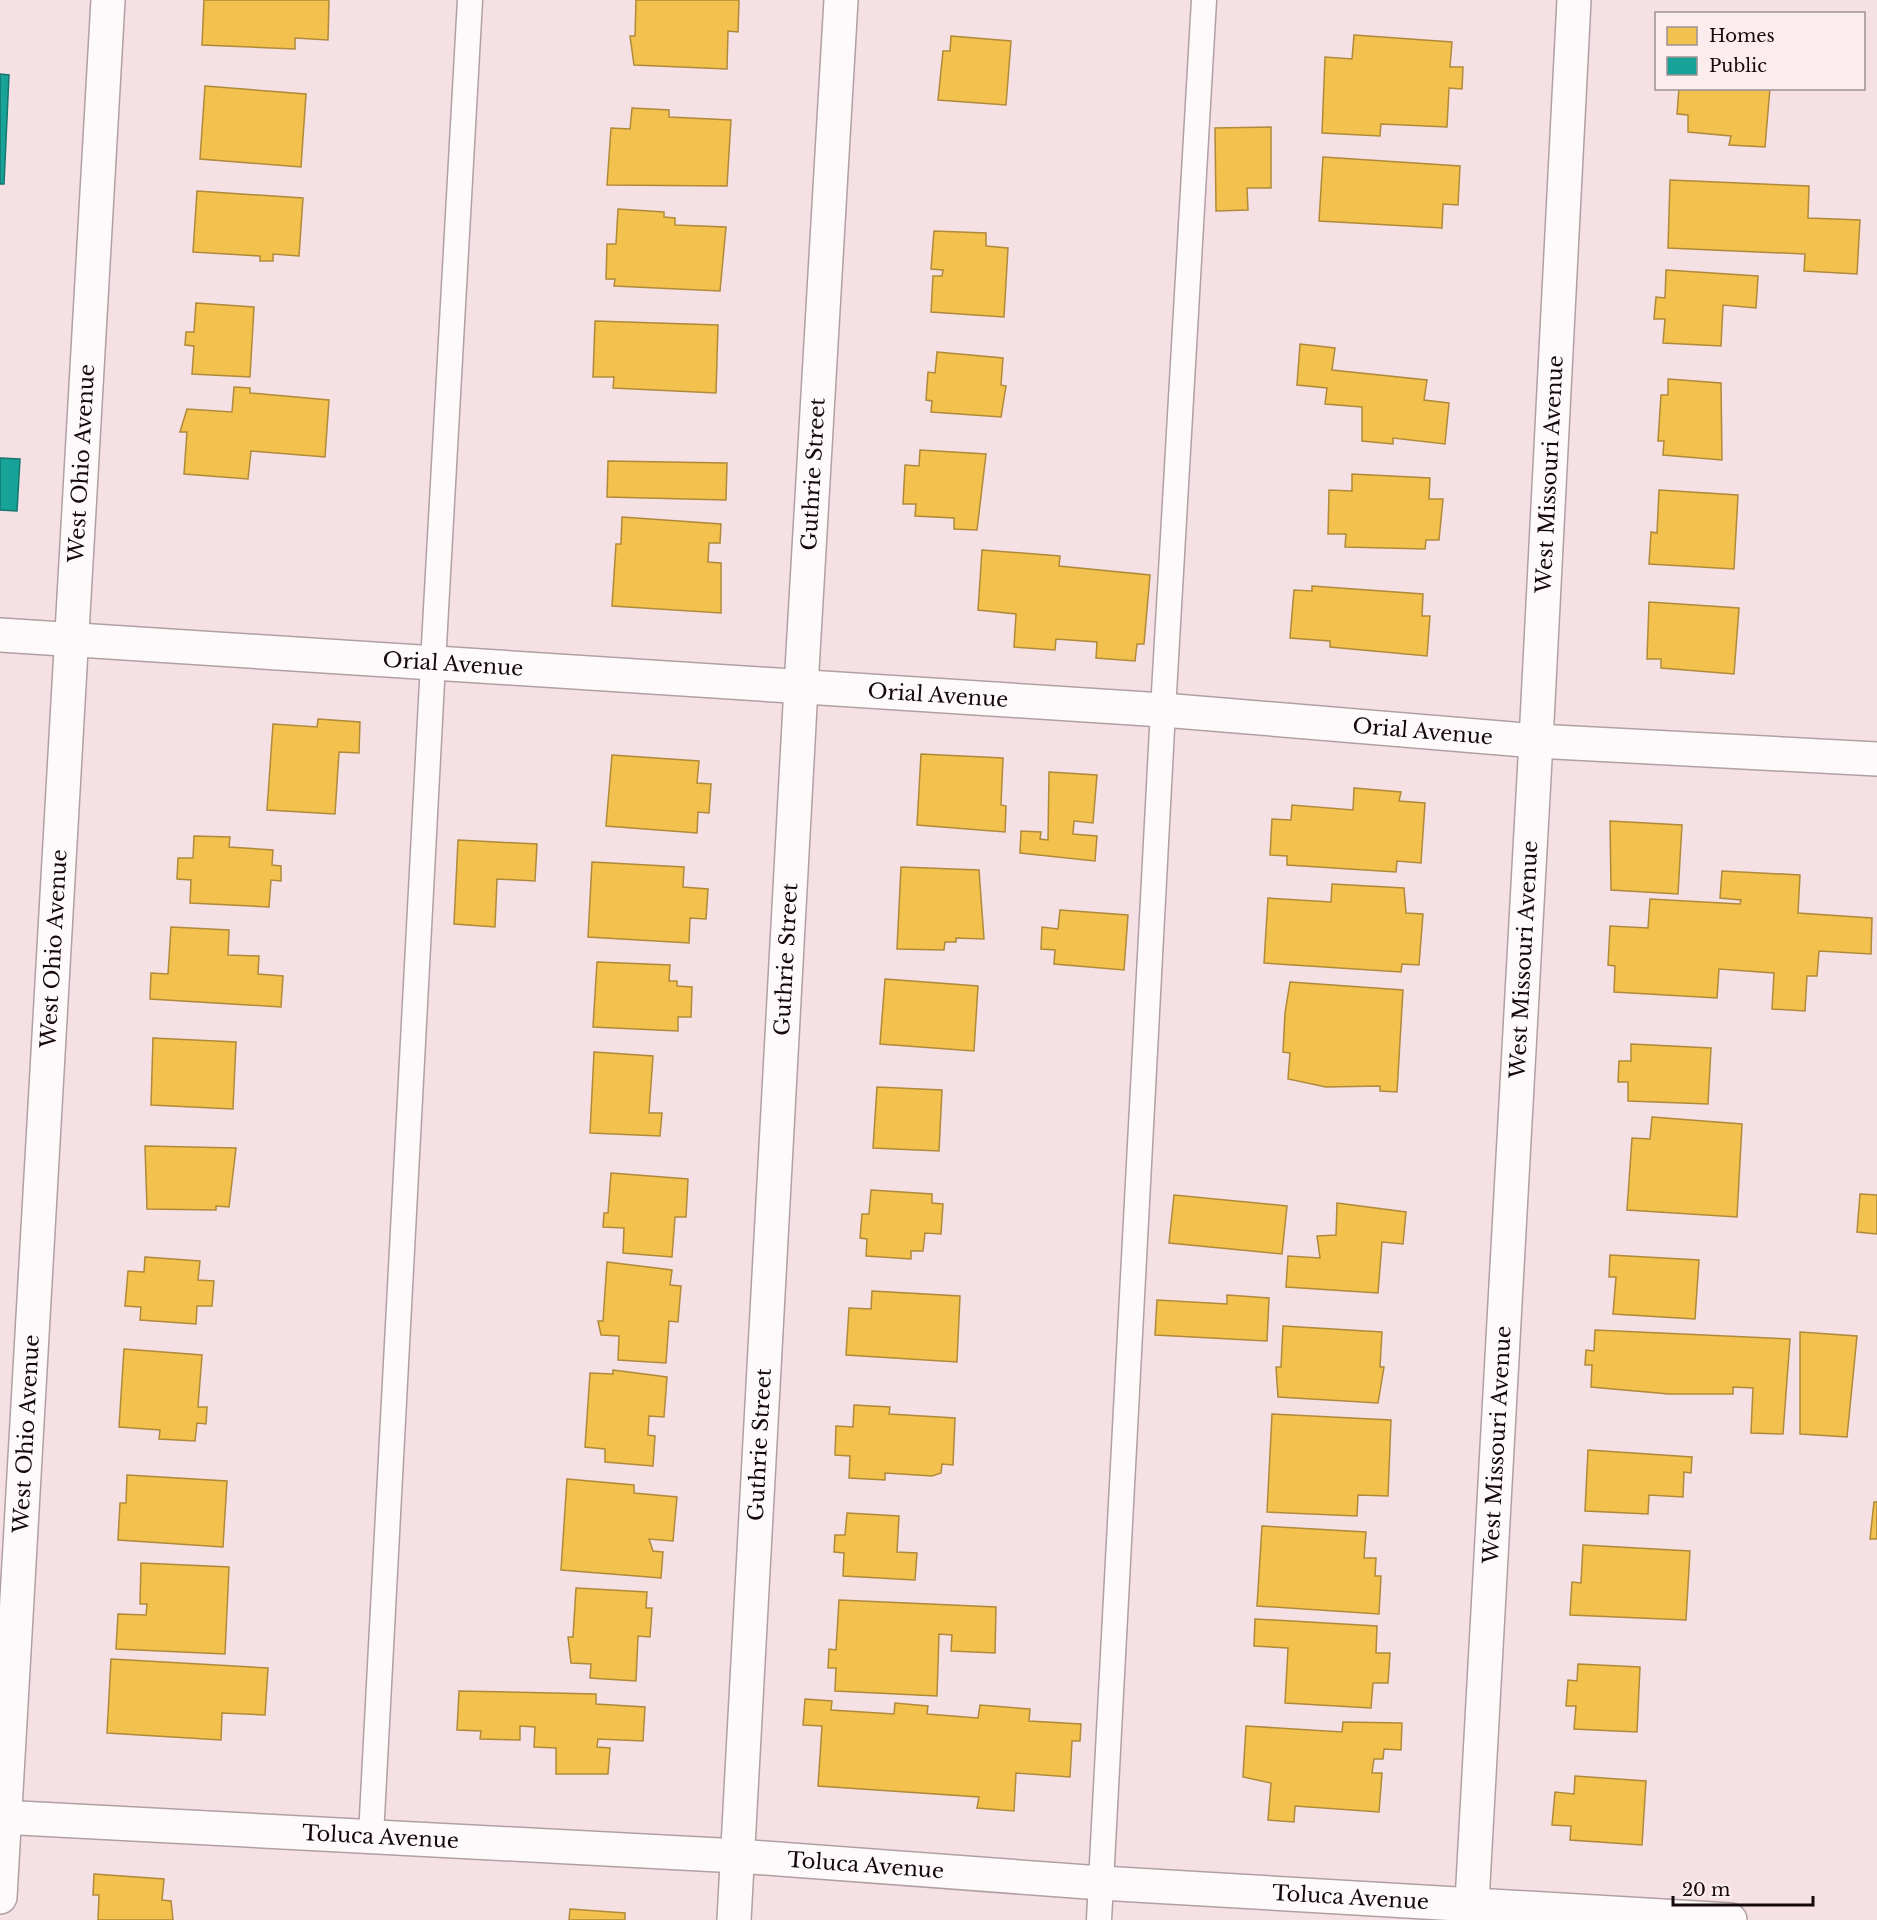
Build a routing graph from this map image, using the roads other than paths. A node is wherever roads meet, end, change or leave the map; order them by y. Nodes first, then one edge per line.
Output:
1 (108, 0) edge
2 (470, 0) edge
3 (841, 0) edge
4 (1204, 0) edge
5 (1574, 0) edge
6 (0, 635) edge
7 (72, 639) junction
8 (433, 663) junction
9 (801, 687) junction
10 (1163, 710) junction
11 (1536, 741) junction
12 (1877, 759) edge
13 (2, 1817) edge
14 (371, 1836) junction
15 (738, 1856) junction
16 (1101, 1883) junction
17 (0, 1897) edge
18 (1471, 1912) edge
19 (734, 1920) edge
20 (1099, 1920) edge
21 (1730, 1920) edge

1 - 7 street, West Ohio Avenue
2 - 8 lane
3 - 9 street, Guthrie Street
4 - 10 lane
5 - 11 street, West Missouri Avenue
6 - 7 street, Orial Avenue
7 - 8 street, Orial Avenue
7 - 13 street, West Ohio Avenue
8 - 9 street, Orial Avenue
8 - 14 lane
9 - 10 street, Orial Avenue
9 - 15 street, Guthrie Street
10 - 11 street, Orial Avenue
10 - 16 lane
11 - 12 street, Orial Avenue
11 - 18 street, West Missouri Avenue
13 - 14 street, Toluca Avenue
13 - 17 street, West Ohio Avenue
14 - 15 street, Toluca Avenue
15 - 16 street, Toluca Avenue
15 - 19 street, Guthrie Street
16 - 18 street, Toluca Avenue
16 - 20 lane
18 - 21 street, Toluca Avenue

